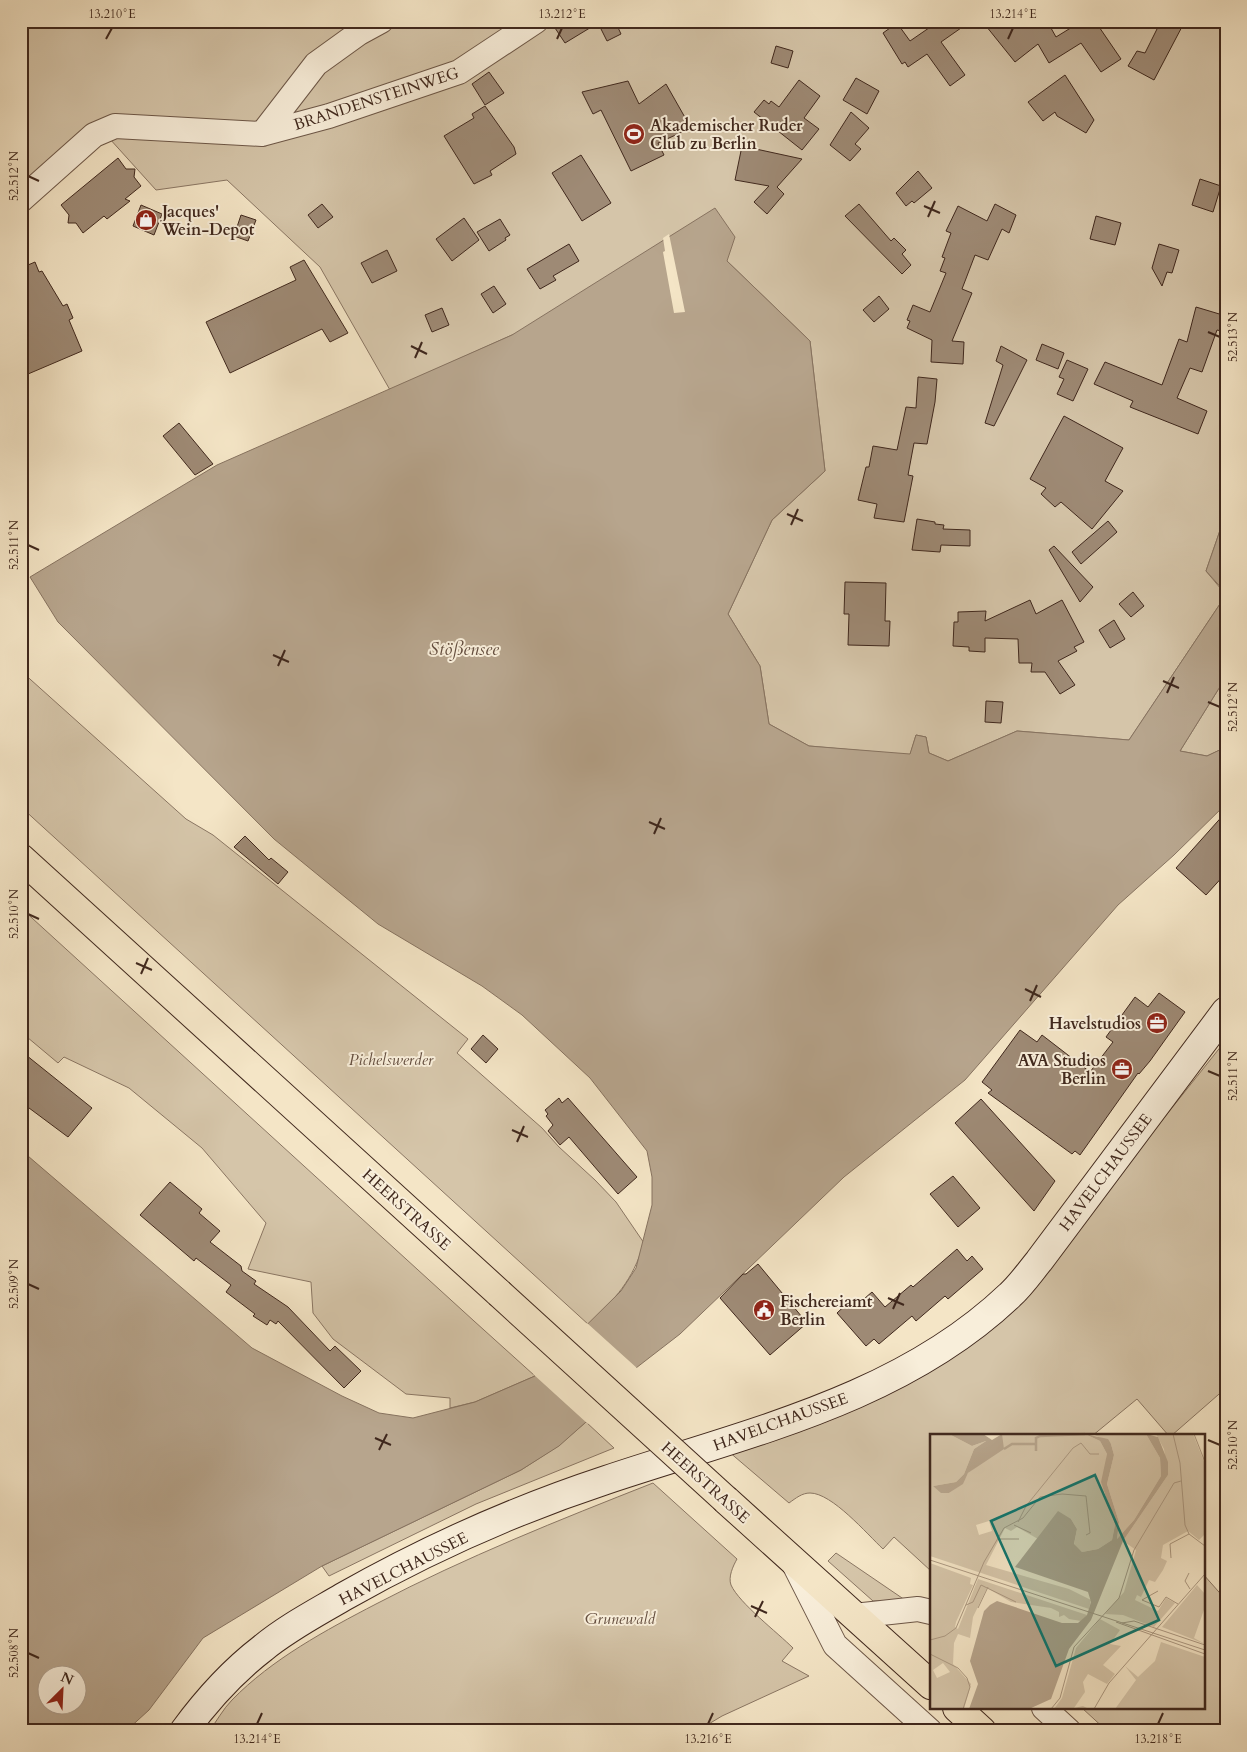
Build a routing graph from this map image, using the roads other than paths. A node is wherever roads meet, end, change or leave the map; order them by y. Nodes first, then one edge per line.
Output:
1 (381, 21) edge
2 (536, 21) edge
3 (262, 134) junction
4 (21, 200) edge
5 (21, 858) edge
6 (1226, 1011) edge
7 (792, 1560) junction
8 (930, 1612) edge
9 (854, 1616) junction
10 (930, 1684) edge
11 (959, 1710) edge
12 (1046, 1710) edge
13 (184, 1731) edge
14 (930, 1731) edge
15 (982, 1731) edge
16 (1069, 1731) edge

1 - 3 street, BRANDENSTEINWEG
2 - 3 street, BRANDENSTEINWEG
3 - 4 street, BRANDENSTEINWEG
5 - 7 main road, HEERSTRASSE, bridge
6 - 13 street, HAVELCHAUSSEE
7 - 9 main road, HEERSTRASSE
7 - 14 street, HEERSTRASSE
8 - 9 street
9 - 10 main road, HEERSTRASSE
11 - 15 main road
12 - 16 street

